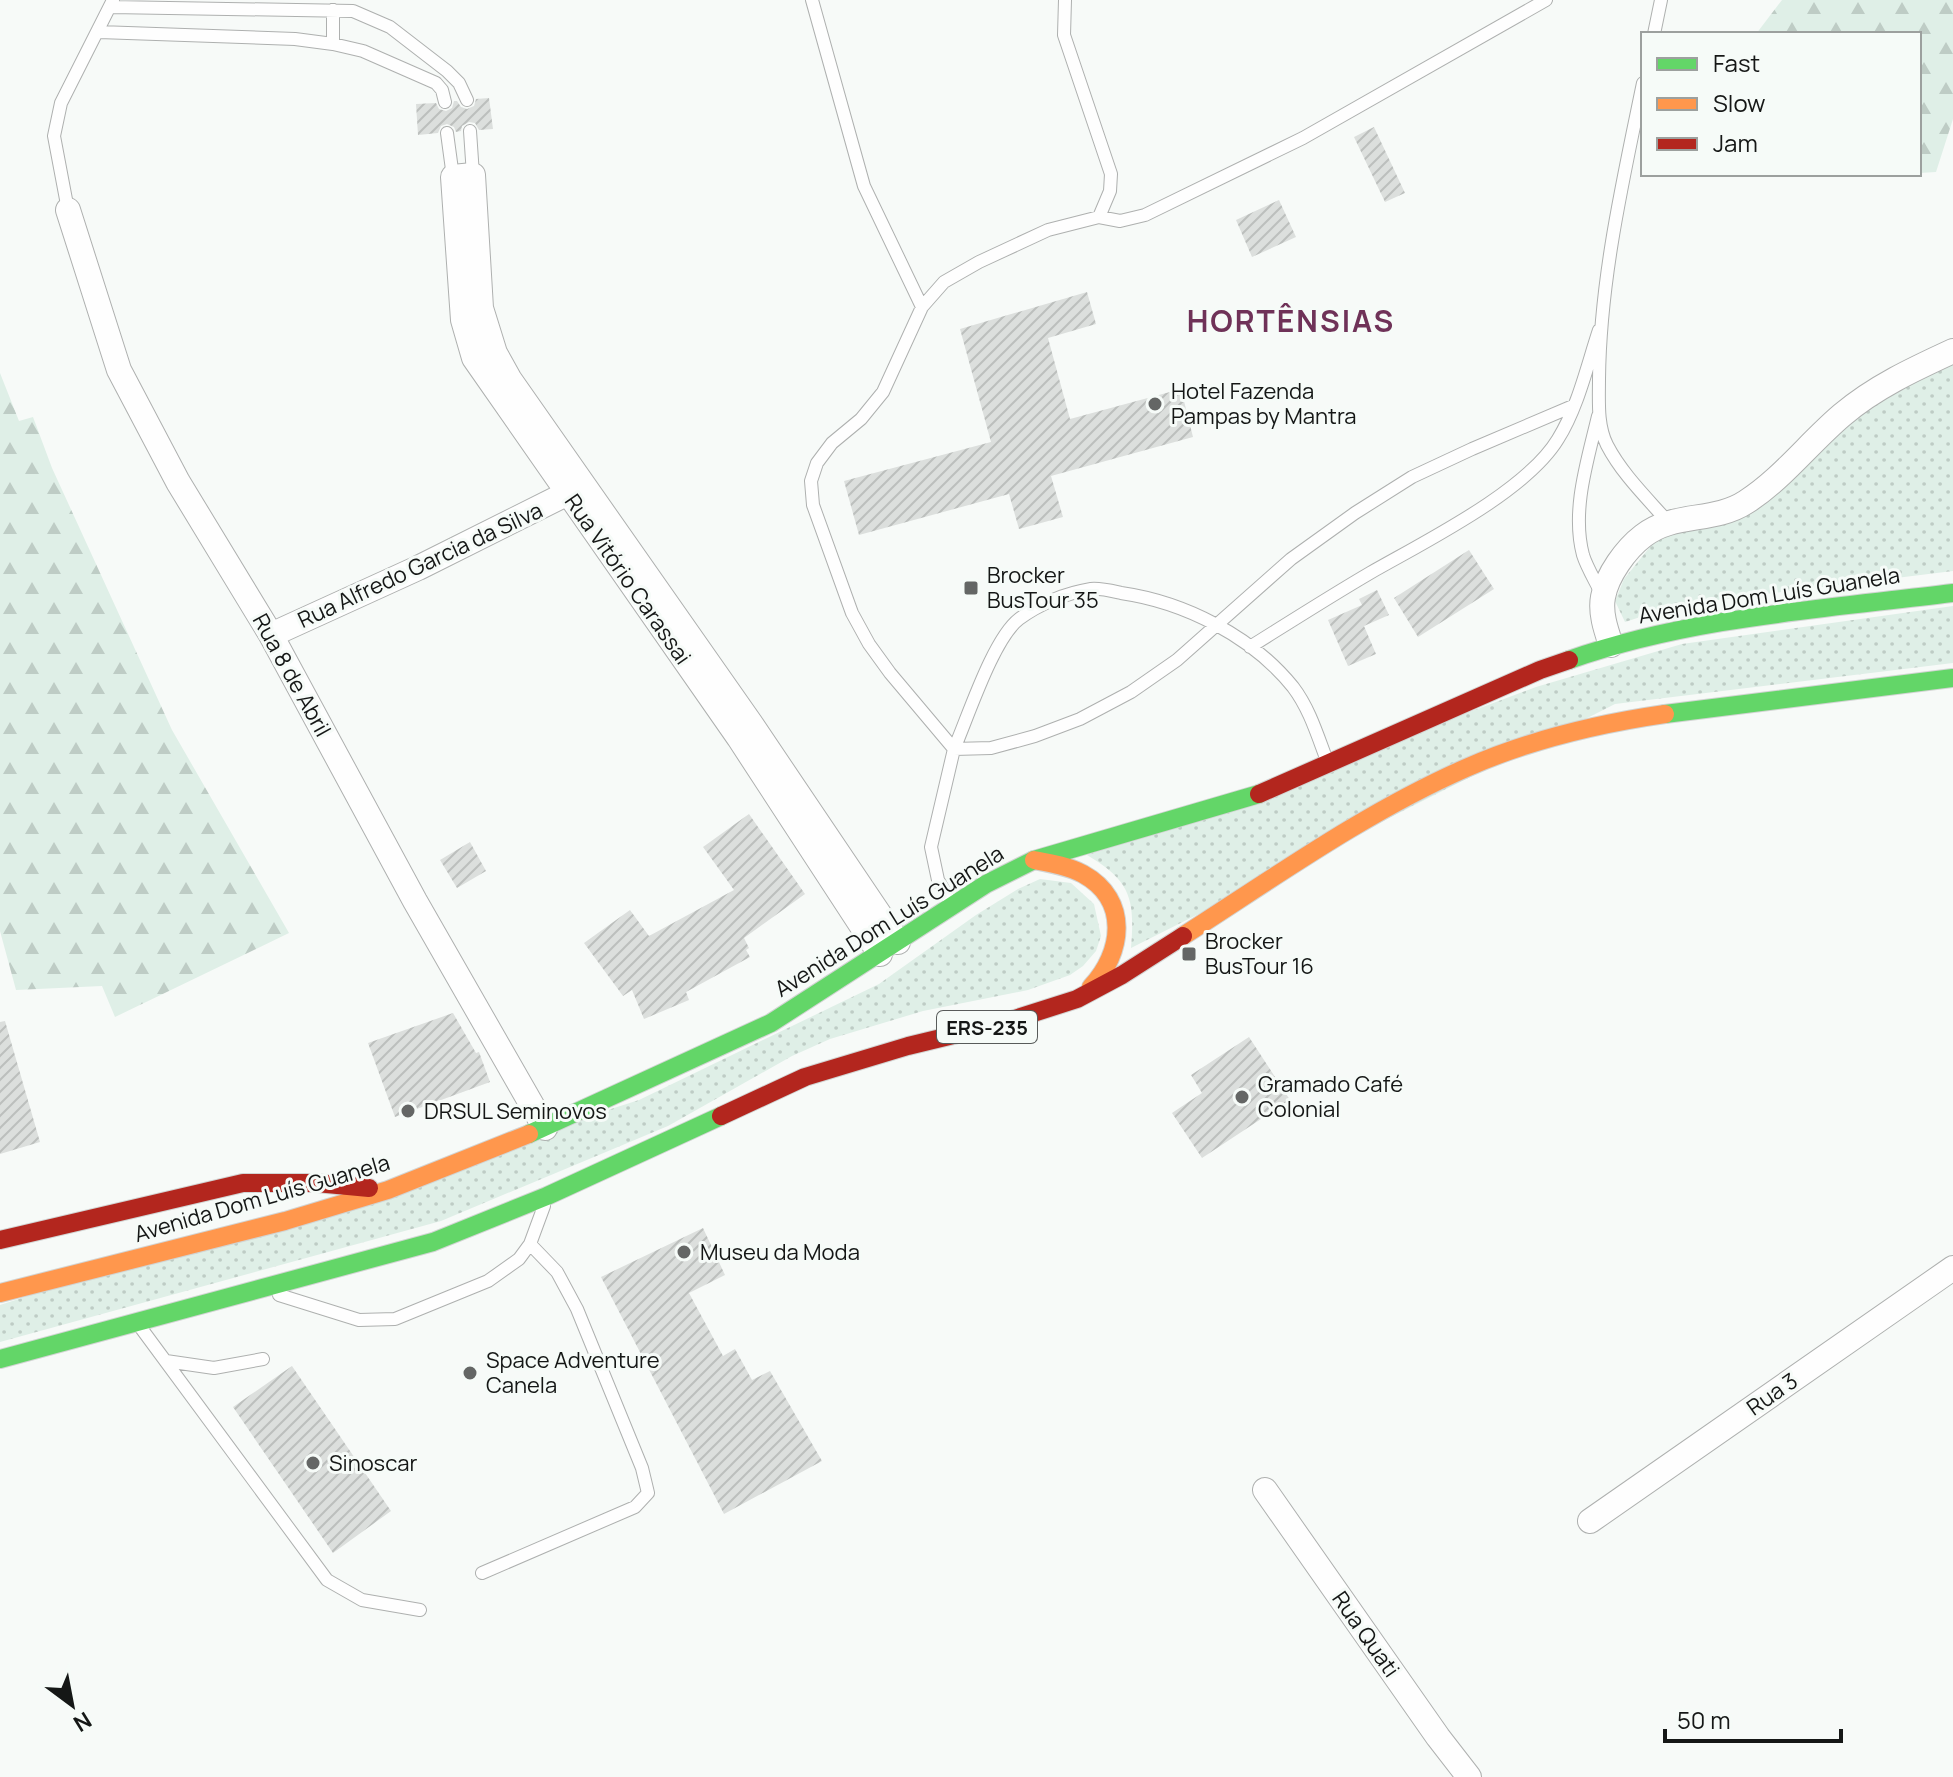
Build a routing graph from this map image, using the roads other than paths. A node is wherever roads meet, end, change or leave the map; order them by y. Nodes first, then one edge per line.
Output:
1 (812, 0) edge
2 (1065, 0) edge
3 (1546, 0) edge
4 (1661, 0) edge
5 (112, 3) edge
6 (333, 10) junction
7 (99, 32) junction
8 (1654, 32) edge
9 (333, 44) junction
10 (1641, 94) edge
11 (467, 100) dead end
12 (445, 102) dead end
13 (470, 131) dead end
14 (447, 133) dead end
15 (463, 176) junction
16 (68, 210) joint
17 (1099, 217) junction
18 (922, 307) junction
19 (1599, 330) junction
20 (1953, 351) edge
21 (1573, 406) junction
22 (1598, 413) junction
23 (577, 490) junction
24 (1668, 522) junction
25 (1953, 593) edge
26 (1603, 597) junction
27 (1216, 625) junction
28 (271, 635) junction
29 (1611, 645) junction
30 (1250, 647) junction
31 (1953, 678) edge
32 (954, 749) junction
33 (1329, 765) junction
34 (1034, 860) junction
35 (953, 906) junction
36 (889, 948) junction
37 (1077, 999) junction
38 (545, 1128) junction
39 (388, 1190) junction
40 (547, 1196) junction
41 (0, 1240) edge
42 (530, 1244) junction
43 (1953, 1268) edge
44 (261, 1289) junction
45 (0, 1293) edge
46 (137, 1322) junction
47 (0, 1359) edge
48 (263, 1359) dead end
49 (166, 1361) junction
50 (1265, 1490) dead end
51 (1590, 1521) dead end
52 (482, 1573) dead end
53 (420, 1610) dead end
54 (1469, 1777) edge

1 - 18 lane
2 - 17 lane
3 - 17 lane
4 - 8 lane
5 - 6 lane
5 - 7 lane
6 - 9 lane
6 - 11 lane
7 - 9 lane
7 - 16 lane
9 - 12 lane
10 - 19 lane
13 - 15 lane
14 - 15 lane
15 - 23 street, Rua Vitório Carassai
16 - 28 street, Rua 8 de Abril
17 - 18 lane
18 - 32 lane
19 - 21 lane
19 - 22 lane
20 - 24 street
21 - 27 lane
21 - 30 lane
22 - 24 lane
22 - 26 lane
23 - 28 street, Rua Alfredo Garcia da Silva
23 - 36 street, Rua Vitório Carassai
24 - 26 street
25 - 29 main road, Avenida Dom Luís Guanela
26 - 29 street
27 - 30 lane
27 - 32 lane
27 - 32 lane
28 - 38 street, Rua 8 de Abril
29 - 33 main road, Avenida Dom Luís Guanela
30 - 33 lane
31 - 37 main road, ERS-235
32 - 35 lane
33 - 34 main road, Avenida Dom Luís Guanela
34 - 35 main road, Avenida Dom Luís Guanela
34 - 37 main road
35 - 36 main road, Avenida Dom Luís Guanela
36 - 38 main road, Avenida Dom Luís Guanela
37 - 40 main road, ERS-235
38 - 39 main road, Avenida Dom Luís Guanela
39 - 41 main road
39 - 45 main road, Avenida Dom Luís Guanela
40 - 42 lane
40 - 44 main road, ERS-235
42 - 44 lane
42 - 52 lane
43 - 51 street, Rua 3
44 - 46 main road, ERS-235
46 - 47 main road, ERS-235
46 - 49 lane
48 - 49 lane
49 - 53 lane
50 - 54 street, Rua Quati

